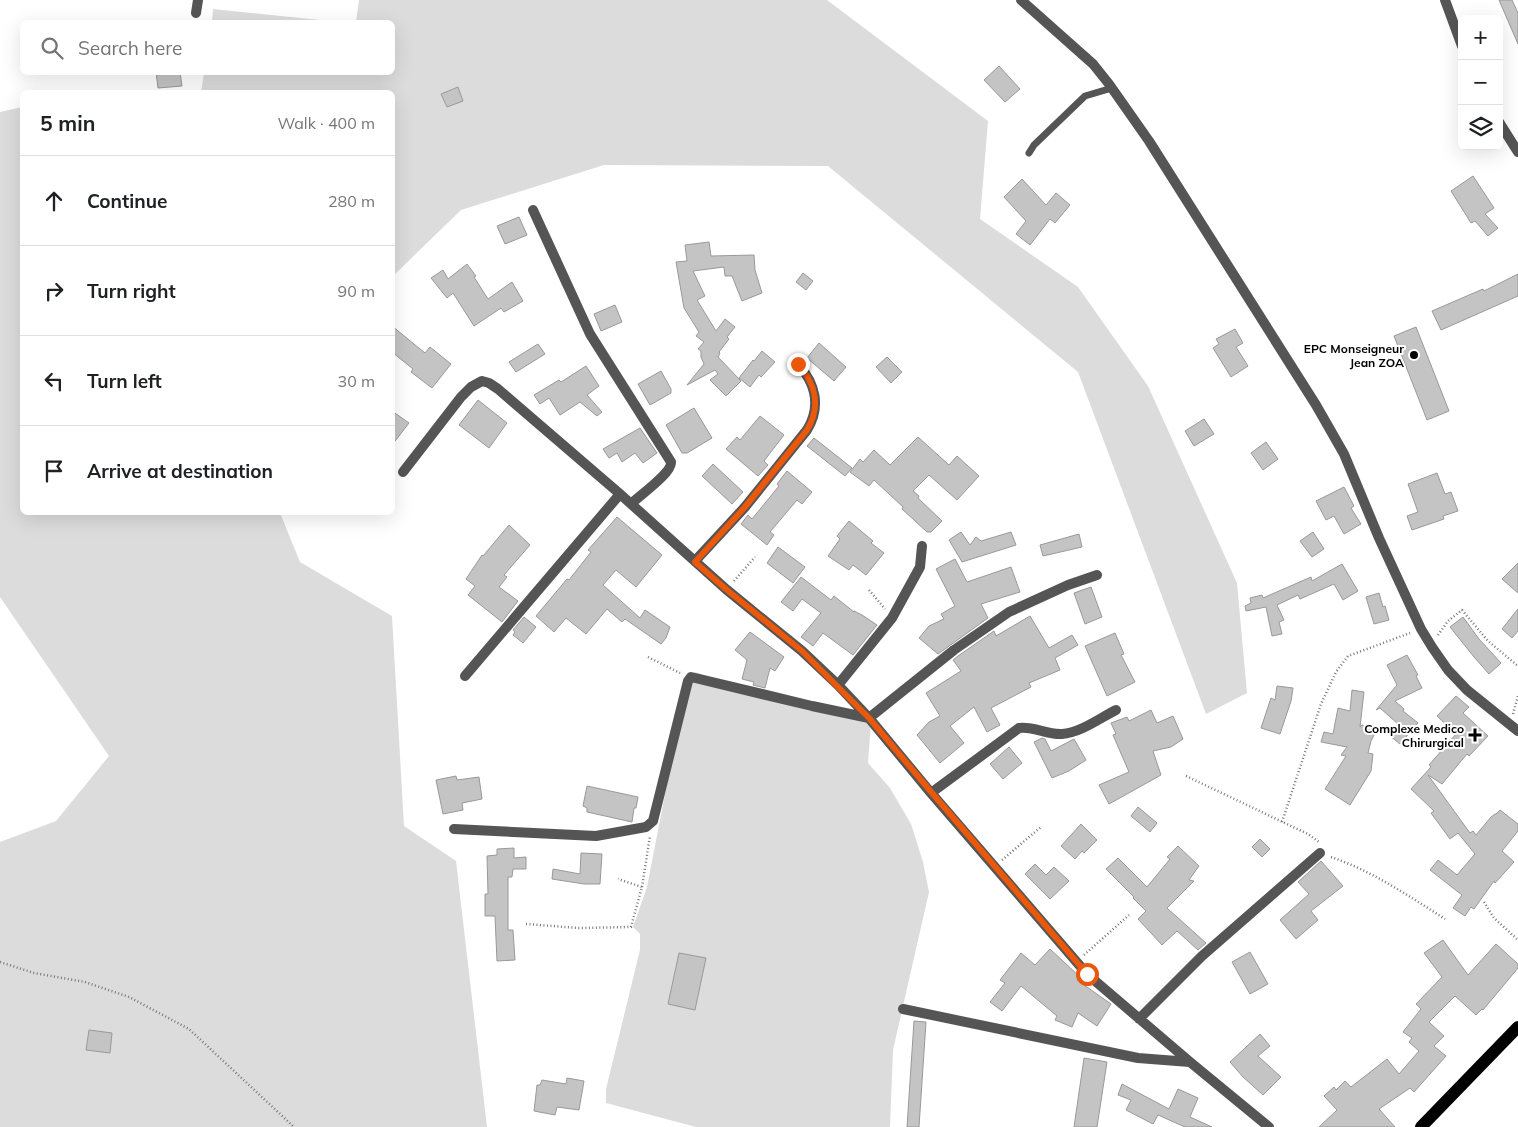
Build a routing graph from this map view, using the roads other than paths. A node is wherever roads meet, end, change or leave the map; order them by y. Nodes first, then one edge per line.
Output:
1 (198, 0) edge
2 (1021, 0) edge
3 (1445, 0) edge
4 (196, 12) dead end
5 (1458, 35) edge
6 (1112, 88) junction
7 (1503, 128) edge
8 (1030, 152) dead end
9 (1518, 152) edge
10 (533, 210) dead end
11 (798, 364) dead end
12 (403, 472) dead end
13 (620, 494) junction
14 (631, 504) junction
15 (922, 546) dead end
16 (695, 562) junction
17 (1097, 575) dead end
18 (465, 676) dead end
19 (838, 685) junction
20 (1116, 710) dead end
21 (869, 718) junction
22 (1518, 731) edge
23 (932, 793) junction
24 (454, 829) dead end
25 (1320, 848) road end
26 (903, 1009) dead end
27 (1139, 1019) junction
28 (1518, 1027) edge
29 (1190, 1062) junction
30 (1269, 1127) edge
31 (1421, 1127) edge

1 - 4 street
2 - 6 street
3 - 5 street
6 - 8 lane
6 - 22 street
7 - 9 street
10 - 14 street
11 - 16 street
12 - 13 street
13 - 14 street
13 - 18 street
14 - 16 street
15 - 19 street
16 - 19 street
17 - 21 street
19 - 21 street
20 - 23 street
21 - 23 street
21 - 24 street
23 - 27 street
25 - 27 street
26 - 29 street
27 - 29 street
28 - 31 main road
29 - 30 street

